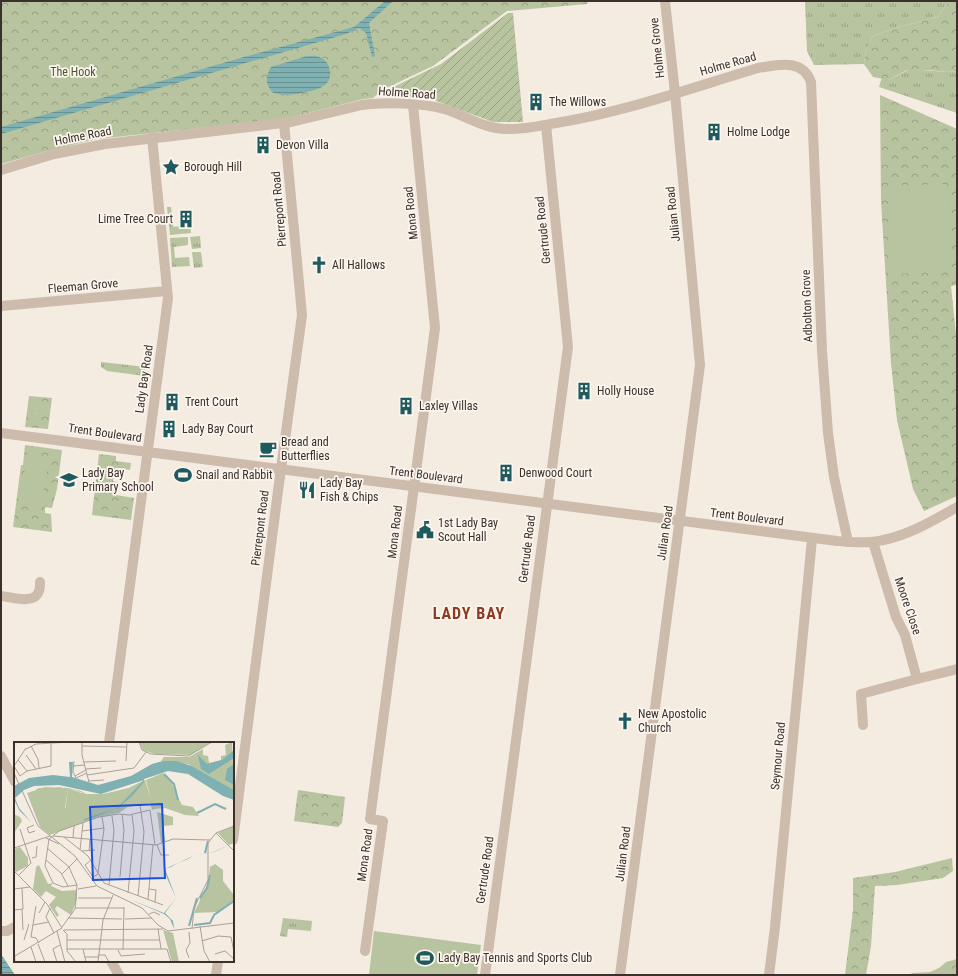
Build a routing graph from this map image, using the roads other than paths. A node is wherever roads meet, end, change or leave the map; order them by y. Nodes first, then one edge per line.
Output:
1 (665, 1) edge
2 (804, 70) joint
3 (675, 93) junction
4 (414, 105) junction
5 (284, 123) junction
6 (546, 125) junction
7 (152, 137) junction
8 (1, 170) edge
9 (168, 291) junction
10 (1, 306) edge
11 (1, 433) edge
12 (148, 452) junction
13 (281, 469) junction
14 (414, 487) junction
15 (547, 504) junction
16 (957, 507) edge
17 (680, 521) junction
18 (812, 539) junction
19 (848, 542) junction
20 (872, 542) junction
21 (40, 582) dead end
22 (1, 596) edge
23 (957, 669) edge
24 (917, 679) junction
25 (863, 725) dead end
26 (109, 742) edge
27 (1, 756) edge
28 (14, 780) edge
29 (234, 832) edge
30 (14, 928) edge
31 (1, 931) edge
32 (366, 952) dead end
33 (112, 962) edge
34 (218, 962) edge
35 (119, 975) edge
36 (216, 975) edge
37 (485, 975) edge
38 (620, 975) edge
39 (769, 975) edge

1 - 3 street, Holme Grove
2 - 3 street, Holme Road
2 - 19 street, Adbolton Grove
3 - 6 street, Holme Road
3 - 17 street, Julian Road
4 - 5 street, Holme Road
4 - 6 street, Holme Road
4 - 14 street, Mona Road
5 - 7 street, Holme Road
5 - 13 street, Pierrepont Road
6 - 15 street, Gertrude Road
7 - 8 street, Holme Road
7 - 9 street, Lady Bay Road
9 - 10 street, Fleeman Grove
9 - 12 street, Lady Bay Road
11 - 12 street, Trent Boulevard
12 - 13 street, Trent Boulevard
12 - 26 street, Lady Bay Road
13 - 14 street, Trent Boulevard
13 - 29 street, Pierrepont Road
14 - 15 street, Trent Boulevard
14 - 32 street, Mona Road
15 - 17 street, Trent Boulevard
15 - 37 street, Gertrude Road
16 - 20 street, Trent Boulevard
17 - 18 street, Trent Boulevard
17 - 38 street, Julian Road
18 - 19 street, Trent Boulevard
18 - 39 street, Seymour Road
19 - 20 street, Trent Boulevard
20 - 24 street, Moore Close
21 - 22 street
23 - 24 street
24 - 25 street
27 - 28 street
30 - 31 street
33 - 35 street
34 - 36 street

